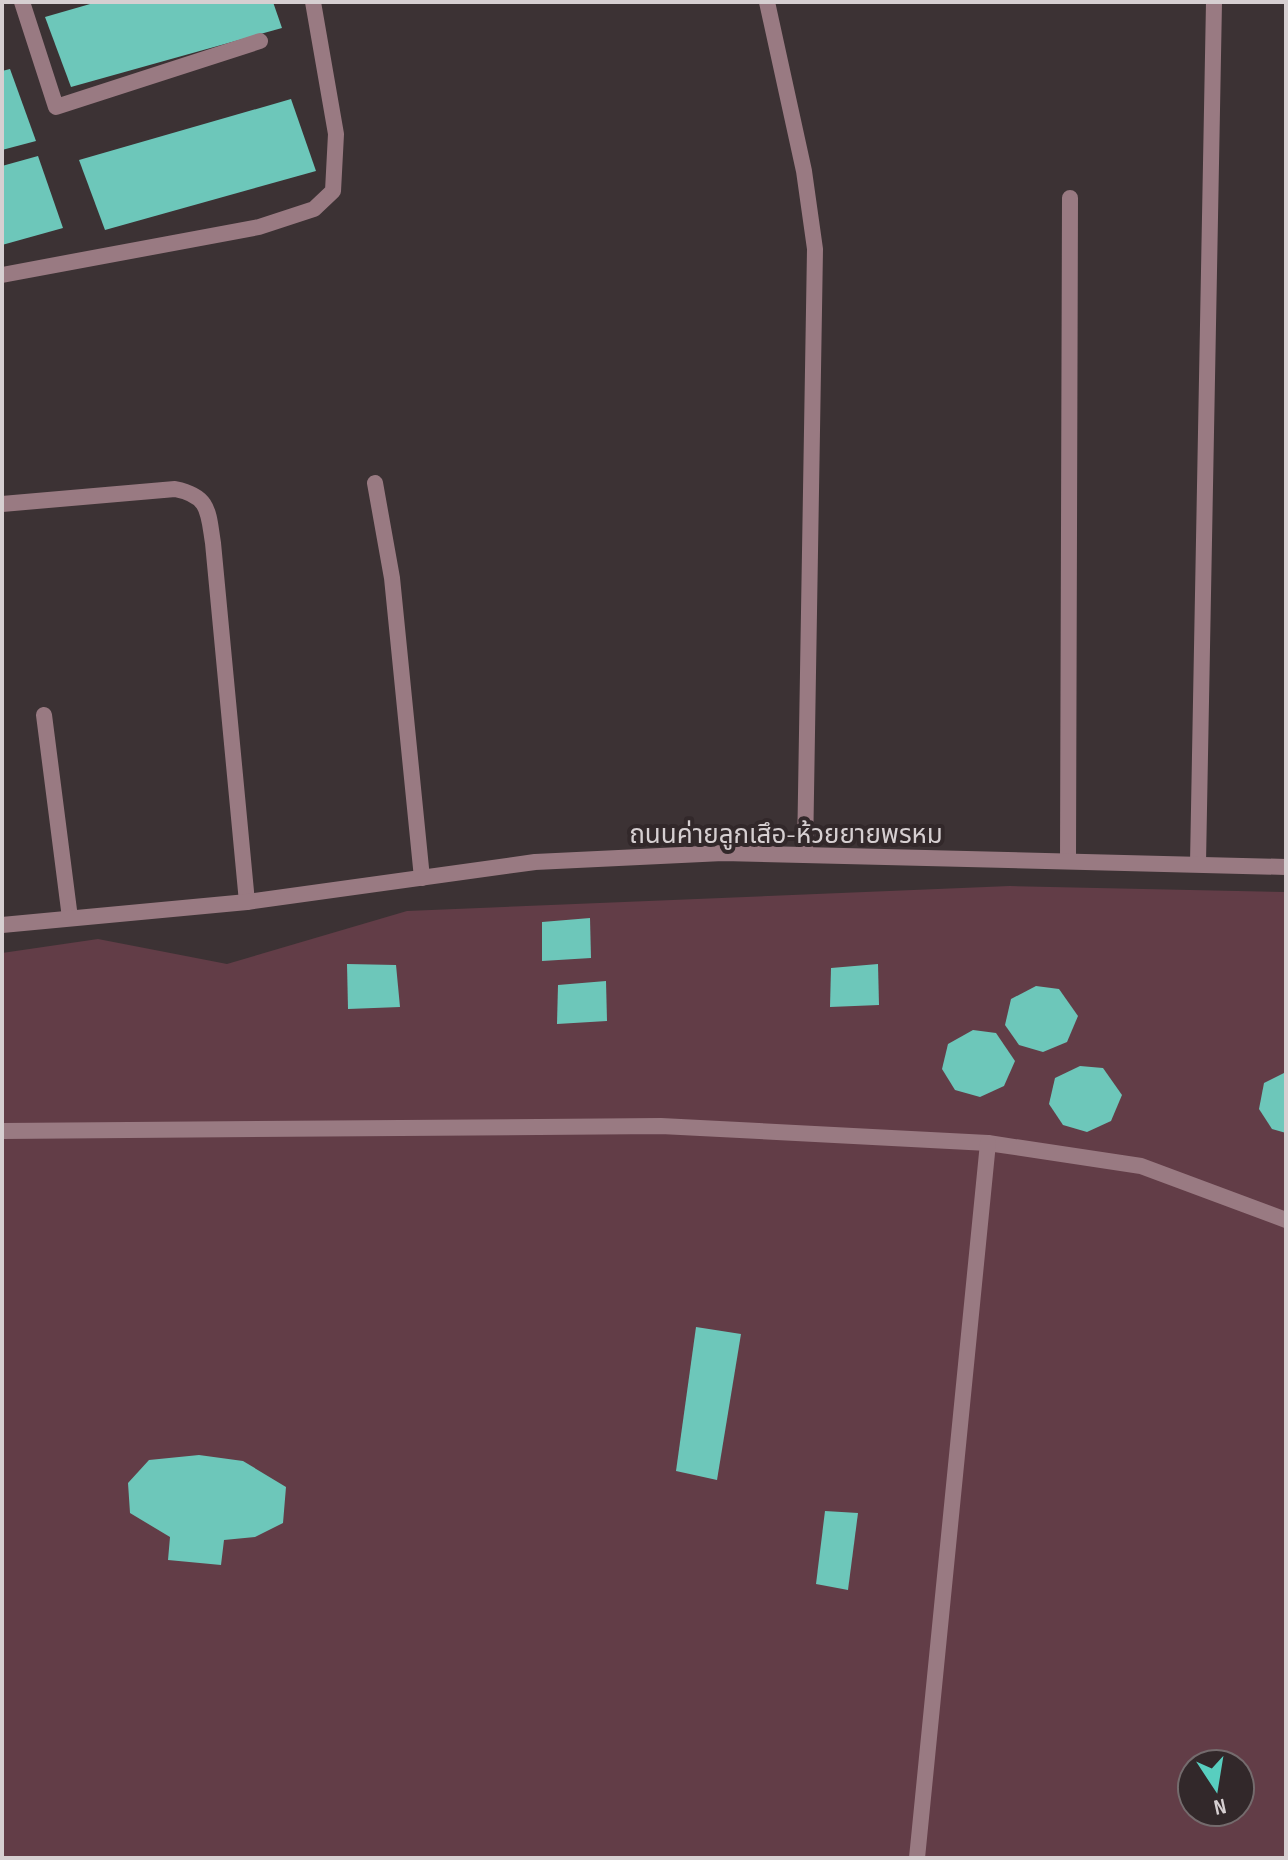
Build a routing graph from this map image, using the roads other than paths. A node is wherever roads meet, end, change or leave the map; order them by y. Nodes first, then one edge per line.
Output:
1 (22, 2) edge
2 (313, 2) edge
3 (767, 2) edge
4 (1214, 2) edge
5 (260, 41) dead end
6 (1070, 198) dead end
7 (2, 275) edge
8 (375, 483) dead end
9 (2, 504) edge
10 (44, 715) dead end
11 (805, 854) junction
12 (1068, 860) junction
13 (1198, 863) junction
14 (1286, 867) edge
15 (422, 878) junction
16 (247, 902) junction
17 (70, 918) junction
18 (2, 925) edge
19 (2, 1131) edge
20 (988, 1143) junction
21 (1286, 1220) edge
22 (917, 1858) edge

1 - 5 street
2 - 7 street
3 - 11 street
4 - 13 street
6 - 12 street
8 - 15 street
9 - 16 street
10 - 17 street
11 - 12 street, ถนนค่ายลูกเสึอ-ห้วยยายพรหม
11 - 15 street, ถนนค่ายลูกเสึอ-ห้วยยายพรหม
12 - 13 street, ถนนค่ายลูกเสึอ-ห้วยยายพรหม
13 - 14 street, ถนนค่ายลูกเสึอ-ห้วยยายพรหม
15 - 16 street, ถนนค่ายลูกเสึอ-ห้วยยายพรหม
16 - 17 street, ถนนค่ายลูกเสึอ-ห้วยยายพรหม
17 - 18 street, ถนนค่ายลูกเสึอ-ห้วยยายพรหม
19 - 20 street
20 - 21 street
20 - 22 street

